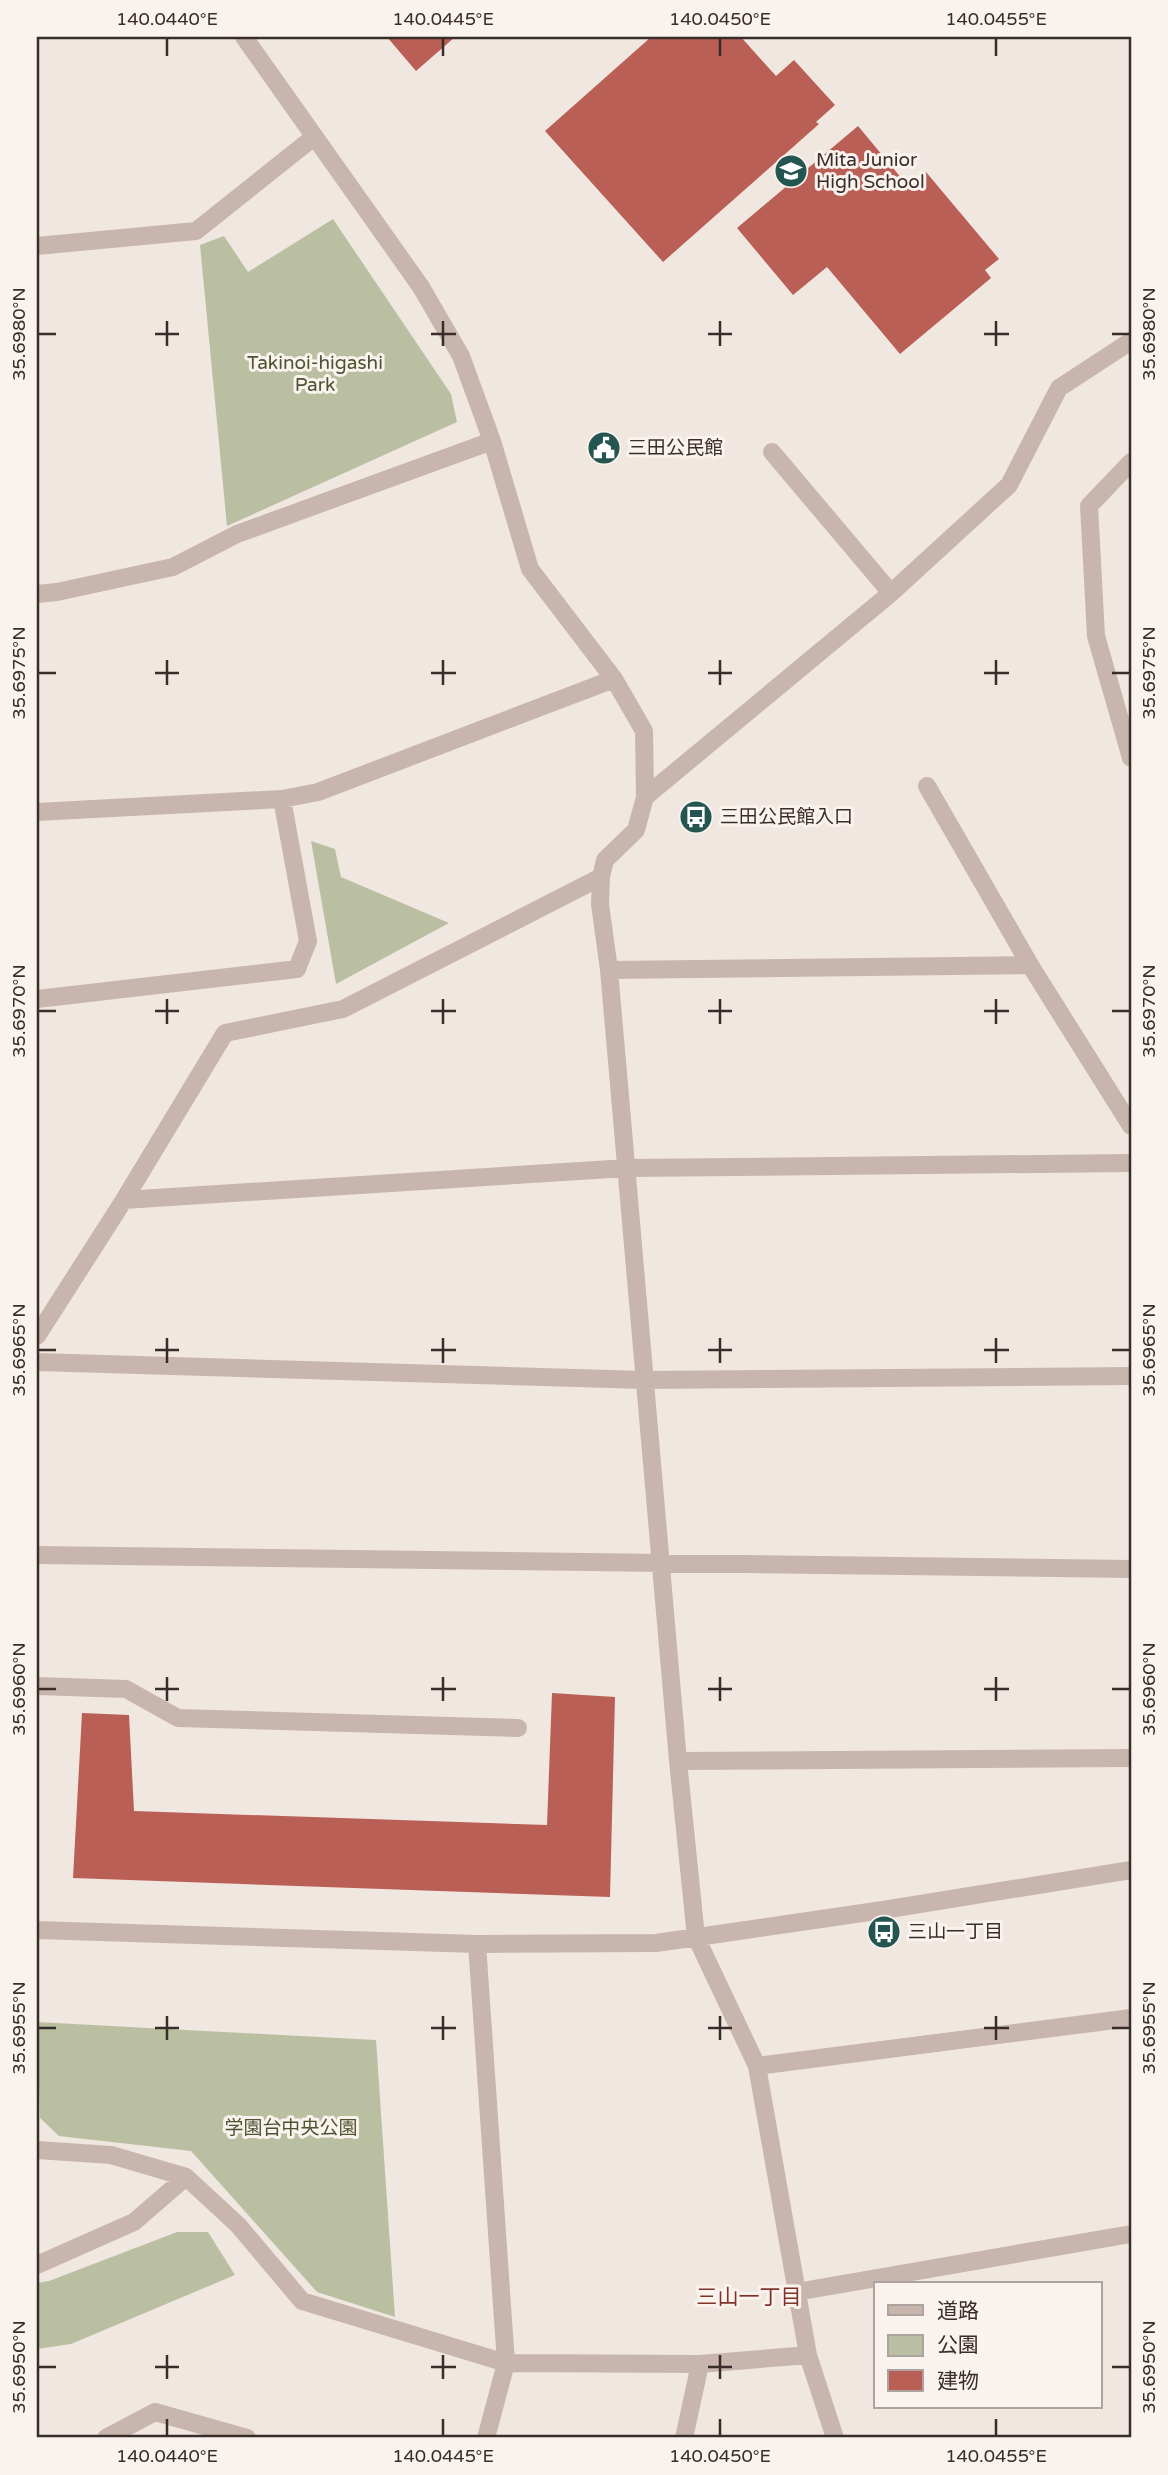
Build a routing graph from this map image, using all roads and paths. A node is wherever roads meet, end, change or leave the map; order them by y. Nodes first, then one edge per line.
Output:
1 (244, 37) edge
2 (314, 137) junction
3 (37, 246) edge
4 (1131, 341) edge
5 (492, 441) junction
6 (772, 452) dead end
7 (1131, 462) edge
8 (891, 593) junction
9 (37, 594) edge
10 (614, 679) junction
11 (1131, 758) edge
12 (927, 786) dead end
13 (645, 797) junction
14 (282, 799) junction
15 (37, 812) edge
16 (601, 877) junction
17 (1030, 965) junction
18 (609, 970) junction
19 (37, 999) edge
20 (1131, 1126) edge
21 (1131, 1163) edge
22 (627, 1168) junction
23 (124, 1200) junction
24 (37, 1336) edge
25 (37, 1362) edge
26 (1131, 1376) edge
27 (644, 1380) junction
28 (37, 1555) edge
29 (661, 1563) junction
30 (1131, 1569) edge
31 (37, 1686) edge
32 (518, 1728) dead end
33 (1131, 1758) edge
34 (678, 1761) junction
35 (1131, 1870) edge
36 (37, 1930) edge
37 (696, 1937) junction
38 (477, 1944) junction
39 (1131, 2018) edge
40 (757, 2066) junction
41 (37, 2150) edge
42 (186, 2177) junction
43 (1131, 2234) edge
44 (37, 2265) edge
45 (796, 2292) junction
46 (808, 2355) junction
47 (506, 2363) junction
48 (700, 2364) junction
49 (106, 2438) edge
50 (247, 2438) edge
51 (486, 2438) edge
52 (684, 2438) edge
53 (835, 2438) edge

1 - 2 street
2 - 3 street
2 - 5 street
4 - 8 street
5 - 9 street
5 - 10 street
6 - 8 street
7 - 11 street
8 - 13 street
10 - 13 street
10 - 14 street
12 - 17 street
13 - 16 street
14 - 15 street
14 - 19 street
16 - 18 street
16 - 23 street
17 - 18 street
17 - 20 street
18 - 22 street
21 - 22 street
22 - 23 street
22 - 27 street
23 - 24 street
25 - 27 street
26 - 27 street
27 - 29 street
28 - 29 street
29 - 30 street
29 - 34 street
31 - 32 street
33 - 34 street
34 - 37 street
35 - 37 street
36 - 38 street
37 - 38 street
37 - 40 street
38 - 47 street
39 - 40 street
40 - 45 street
41 - 42 street
42 - 44 street
42 - 47 street
43 - 45 street
45 - 46 street
46 - 48 street
46 - 53 street
47 - 48 street
47 - 51 street
48 - 52 street
49 - 50 street

